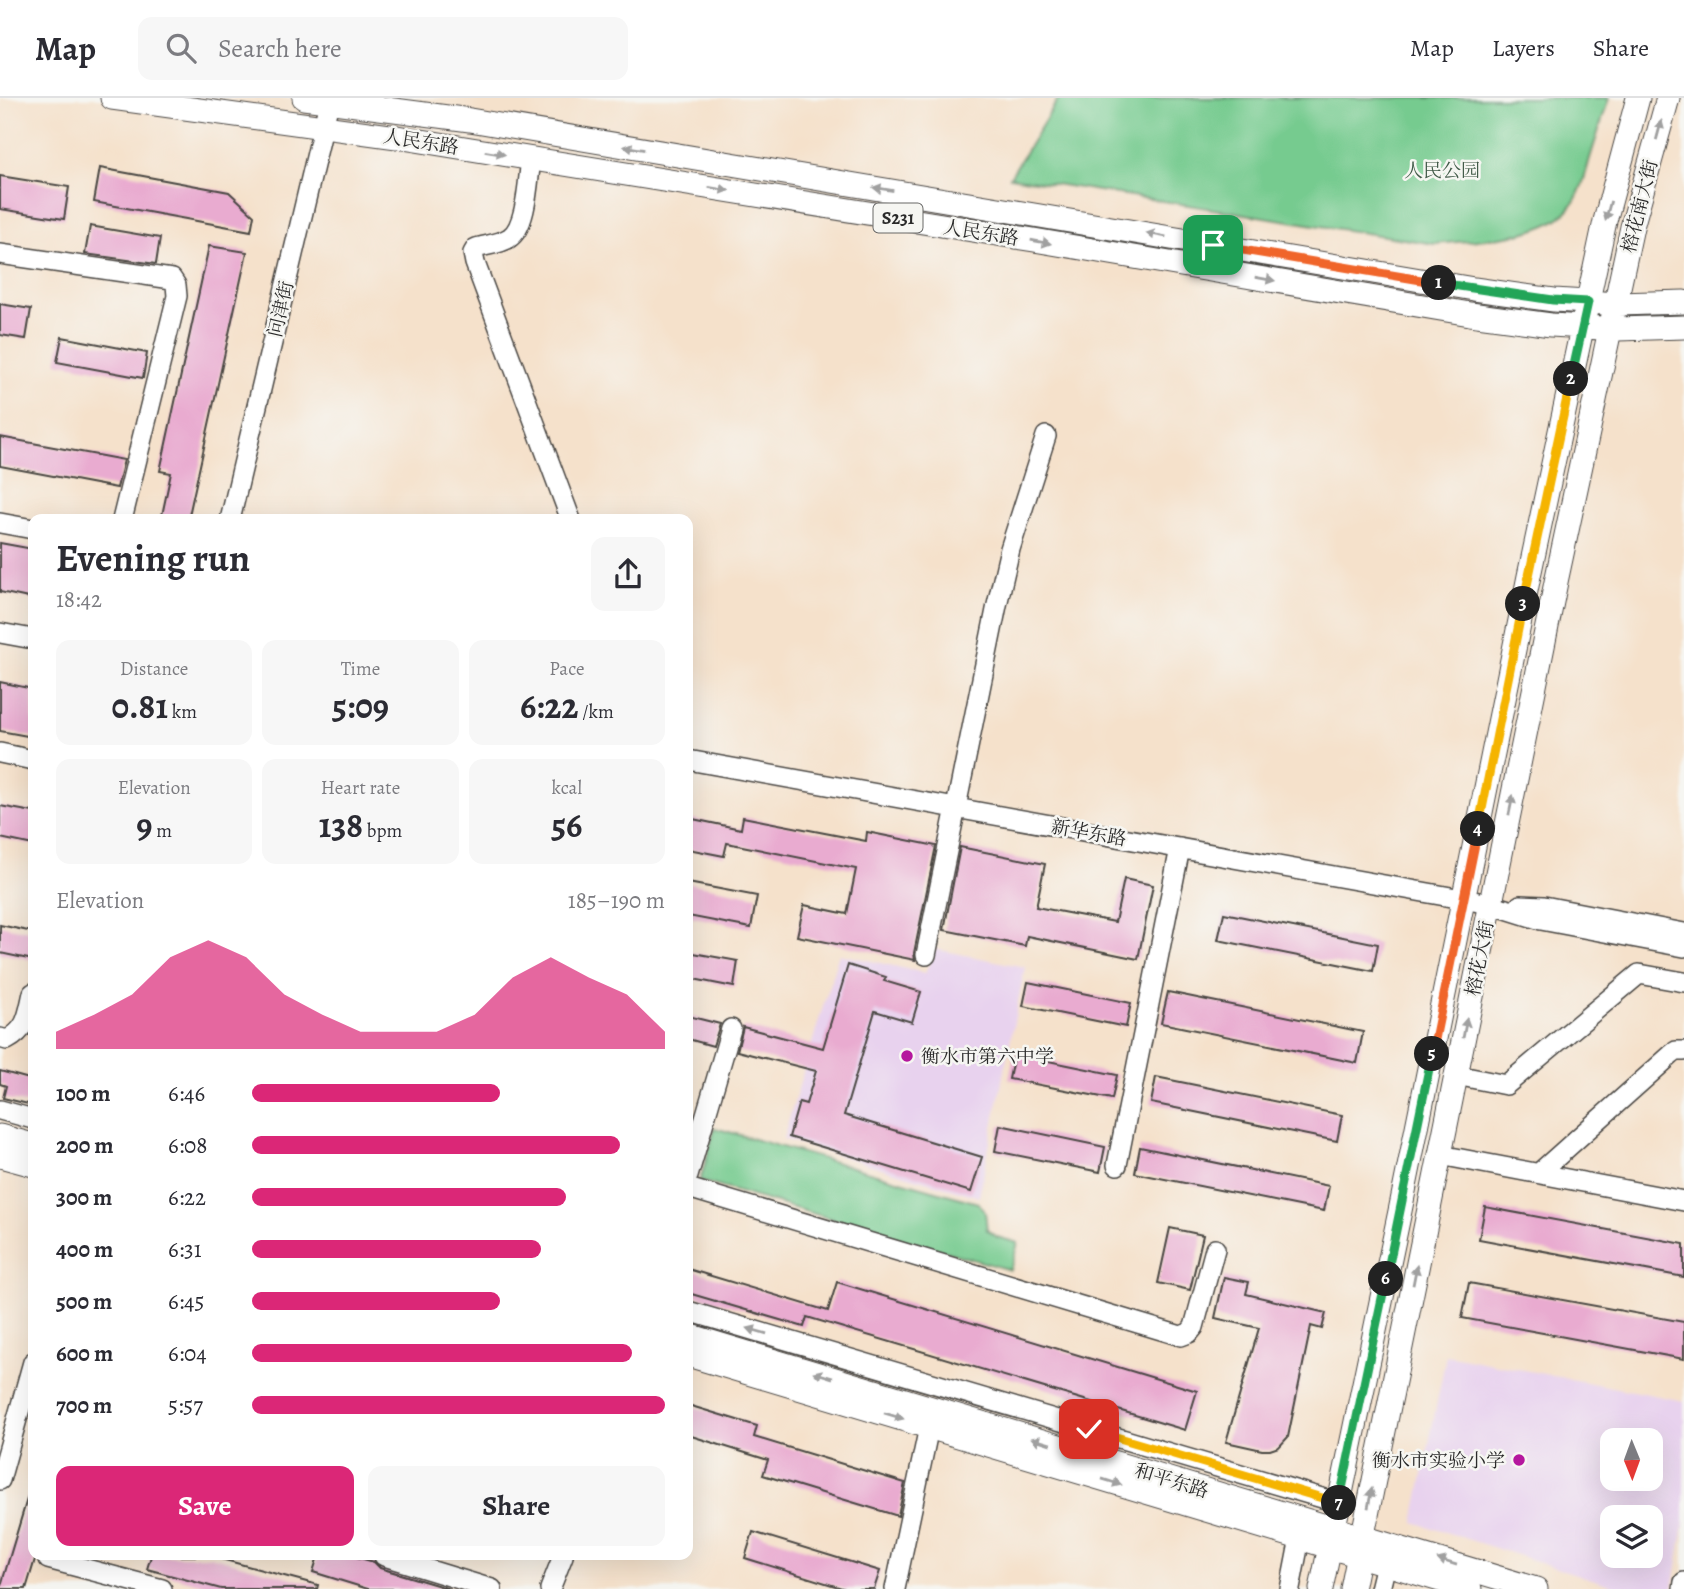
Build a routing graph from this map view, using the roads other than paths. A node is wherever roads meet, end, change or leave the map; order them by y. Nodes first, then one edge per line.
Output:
1 (112, 98) edge
2 (304, 98) edge
3 (1639, 98) edge
4 (1668, 98) edge
5 (330, 99) edge
6 (324, 127) junction
7 (531, 159) junction
8 (0, 254) edge
9 (1684, 302) edge
10 (1585, 314) junction
11 (1613, 316) junction
12 (1684, 327) edge
13 (1046, 436) dead end
14 (123, 514) edge
15 (231, 514) edge
16 (569, 514) edge
17 (0, 523) edge
18 (28, 528) edge
19 (0, 633) edge
20 (28, 638) edge
21 (0, 753) edge
22 (28, 759) edge
23 (693, 761) edge
24 (956, 808) junction
25 (1180, 848) junction
26 (1464, 899) junction
27 (1490, 904) junction
28 (1684, 933) edge
29 (1684, 947) edge
30 (926, 956) dead end
31 (1684, 982) edge
32 (28, 1016) edge
33 (731, 1029) dead end
34 (0, 1038) edge
35 (1684, 1051) edge
36 (1456, 1075) junction
37 (0, 1110) edge
38 (28, 1118) edge
39 (0, 1136) edge
40 (28, 1144) edge
41 (1440, 1155) junction
42 (0, 1156) edge
43 (693, 1159) edge
44 (28, 1164) edge
45 (1117, 1165) dead end
46 (1539, 1173) junction
47 (693, 1190) edge
48 (1684, 1201) edge
49 (1215, 1249) dead end
50 (693, 1312) edge
51 (693, 1337) edge
52 (693, 1356) edge
53 (28, 1380) edge
54 (929, 1427) junction
55 (0, 1480) edge
56 (1339, 1503) junction
57 (1300, 1538) junction
58 (1332, 1538) junction
59 (1360, 1546) junction
60 (52, 1560) edge
61 (397, 1560) edge
62 (561, 1560) edge
63 (1386, 1564) junction
64 (1684, 1582) edge
65 (156, 1588) edge
66 (492, 1589) edge
67 (550, 1589) edge
68 (895, 1589) edge
69 (1290, 1589) edge
70 (1321, 1589) edge
71 (1352, 1589) edge
72 (1380, 1589) edge
73 (1470, 1589) edge
74 (1536, 1589) edge
75 (1683, 1589) edge

1 - 6 main road, 人民东路 / S231
2 - 5 main road, 人民东路 / S231
3 -> 10 main road, 榕花南大街
11 -> 4 main road, 榕花南大街
5 - 6 street, 问津街
10 -> 5 main road, 人民东路 / S231
6 -> 7 main road, 人民东路 / S231
6 - 15 street, 问津街
7 -> 10 main road, 人民东路 / S231
7 - 16 street
8 - 14 street
9 - 11 main road, 人民东路 / S231
10 - 11 main road, 人民东路 / S231
10 - 26 main road, 榕花大街
11 - 12 main road, 人民东路 / S231
27 -> 11 main road, 榕花大街
13 - 24 street
17 - 18 street
19 - 20 street
21 - 22 street
23 - 24 street, 新华东路
24 - 25 street, 新华东路
24 - 30 street
25 - 26 street, 新华东路
25 - 45 street
26 - 27 street, 新华东路
26 - 56 main road, 榕花大街
27 - 28 street, 新华东路
27 - 29 street, 新华东路
36 -> 27 main road, 榕花大街
31 - 36 street
32 - 34 street
33 - 43 street
35 - 46 street
36 - 41 main road, 榕花大街
37 - 38 street
39 - 40 main road
41 - 46 street
59 -> 41 main road, 榕花大街
42 - 44 main road
46 - 48 street
47 - 49 street
56 -> 50 street
58 -> 51 main road, 和平东路
52 -> 54 main road, 和平东路
53 - 55 street
54 -> 57 main road, 和平东路
54 - 68 street
56 - 58 main road, 榕花大街
57 - 58 main road, 和平东路
57 - 69 street
58 - 59 main road, 和平东路
58 - 70 main road, 榕花大街
59 - 63 main road, 和平东路
59 - 71 main road, 榕花大街
74 -> 59 main road, 和平东路
60 - 65 street
61 - 66 street
62 - 67 street
63 - 72 street
63 - 73 main road, 和平东路
64 - 75 street

